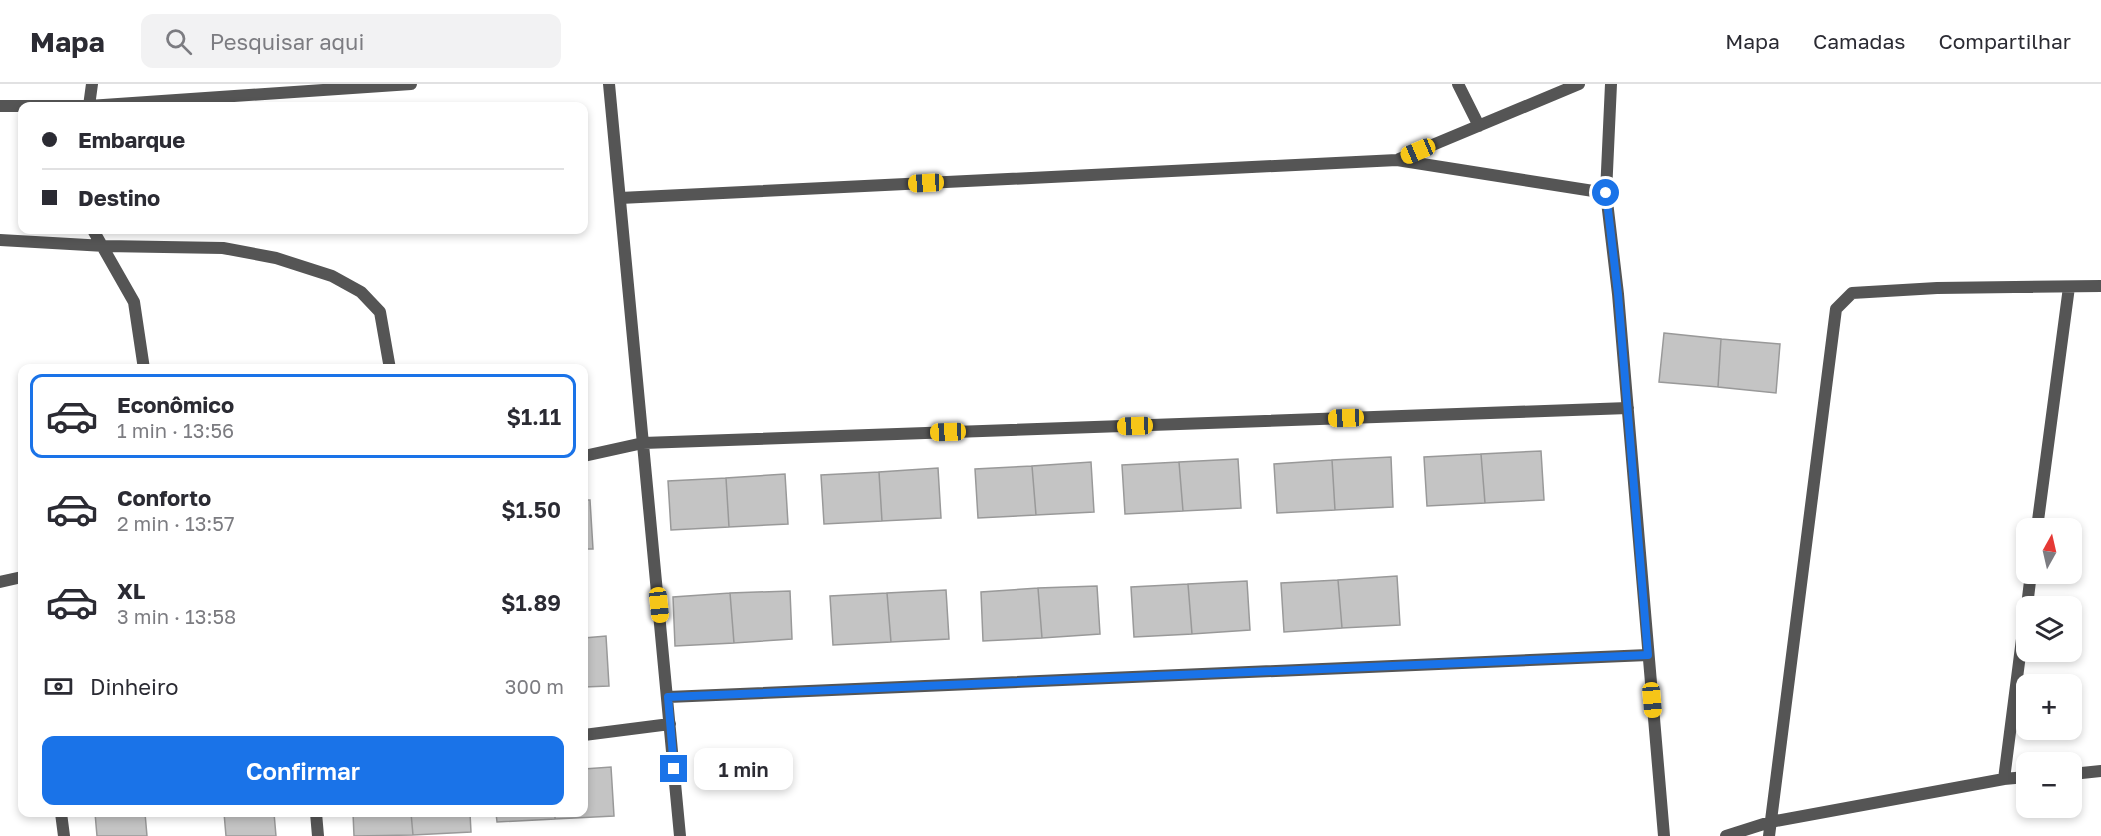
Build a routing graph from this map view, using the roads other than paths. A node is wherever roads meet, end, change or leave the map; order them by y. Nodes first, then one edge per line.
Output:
1 (92, 84) edge
2 (411, 84) edge
3 (609, 84) edge
4 (1458, 84) edge
5 (1579, 84) edge
6 (1611, 84) edge
7 (90, 102) edge
8 (148, 102) edge
9 (0, 106) edge
10 (18, 106) edge
11 (1479, 126) junction
12 (1397, 160) junction
13 (1606, 193) junction
14 (620, 198) junction
15 (96, 234) edge
16 (0, 240) edge
17 (105, 246) junction
18 (2101, 286) edge
19 (2069, 287) junction
20 (143, 364) edge
21 (389, 364) edge
22 (1628, 408) junction
23 (643, 443) junction
24 (588, 455) edge
25 (2038, 518) edge
26 (18, 578) edge
27 (0, 582) edge
28 (1648, 655) junction
29 (2020, 662) edge
30 (668, 697) junction
31 (670, 724) junction
32 (588, 734) edge
33 (2101, 771) edge
34 (2082, 773) edge
35 (2016, 778) edge
36 (2004, 779) junction
37 (62, 817) edge
38 (316, 817) edge
39 (1770, 822) junction
40 (64, 836) edge
41 (318, 836) edge
42 (680, 836) edge
43 (1664, 836) edge
44 (1726, 836) edge
45 (1769, 836) edge

1 - 7 street
2 - 8 street
3 - 14 street
4 - 11 street
5 - 11 street
6 - 13 street
9 - 10 street
11 - 12 street
12 - 13 street
12 - 14 street
13 - 22 street
14 - 23 street
15 - 17 street
16 - 17 street
17 - 20 street
17 - 21 street
18 - 19 street
19 - 25 street
19 - 39 street
22 - 23 street
22 - 28 street
23 - 24 street
23 - 30 street
26 - 27 street
28 - 30 street
28 - 43 street
29 - 36 street
30 - 31 street
31 - 32 street
31 - 42 street
33 - 34 street
35 - 36 street
36 - 39 street
37 - 40 street
38 - 41 street
39 - 44 street
39 - 45 street

